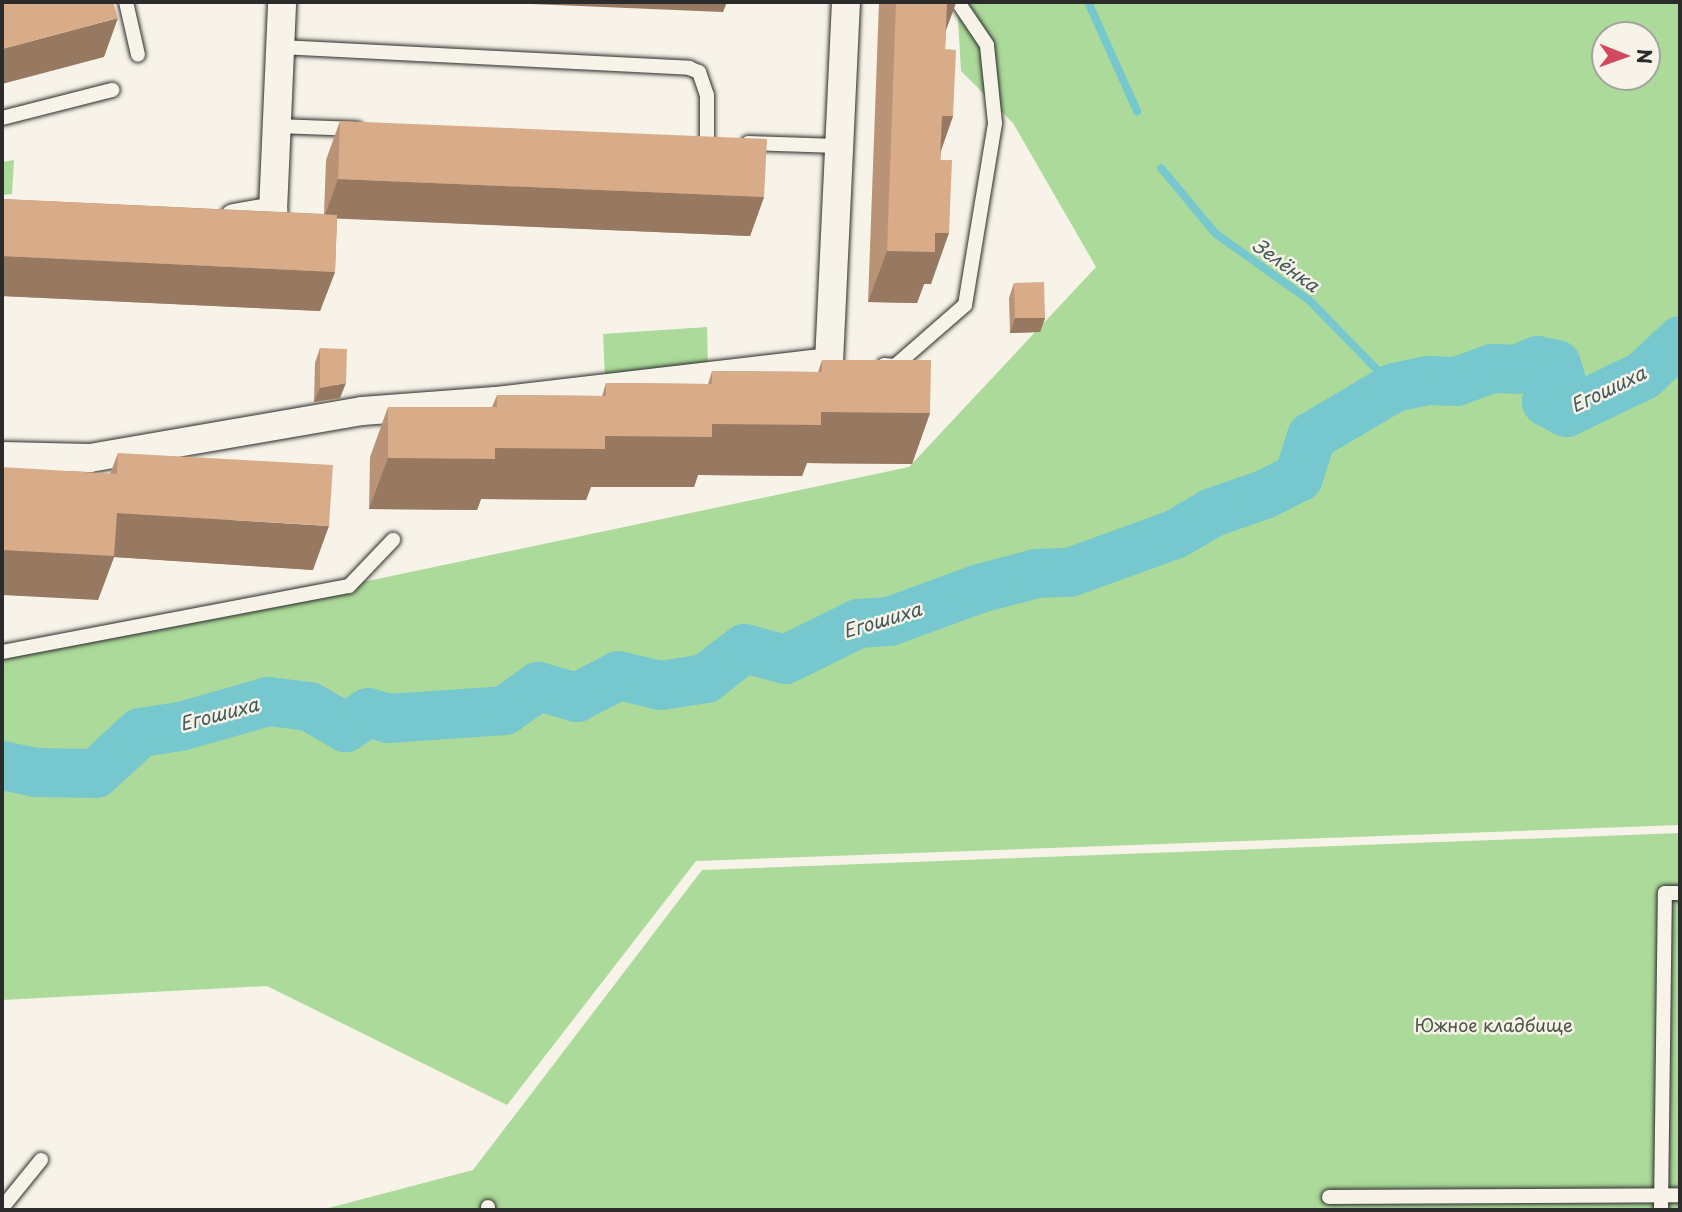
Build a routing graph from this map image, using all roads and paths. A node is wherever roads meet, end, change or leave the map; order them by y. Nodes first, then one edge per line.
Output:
1 (126, 2) edge
2 (282, 2) edge
3 (846, 2) edge
4 (958, 2) edge
5 (280, 47) junction
6 (138, 55) dead end
7 (111, 90) dead end
8 (2, 118) edge
9 (277, 126) junction
10 (374, 129) edge
11 (838, 146) junction
12 (206, 217) edge
13 (869, 364) edge
14 (2, 456) edge
15 (393, 540) dead end
16 (2, 652) edge
17 (1680, 893) edge
18 (41, 1160) dead end
19 (1661, 1195) junction
20 (1680, 1195) edge
21 (1329, 1197) dead end
22 (2, 1208) edge
23 (1661, 1210) edge

1 - 6 lane
2 - 5 street
3 - 11 street
4 - 13 lane
5 - 9 street
5 - 11 lane
7 - 8 lane
9 - 10 lane
9 - 12 street
11 - 14 street
15 - 16 lane
17 - 19 lane
18 - 22 lane
19 - 20 lane
19 - 21 lane
19 - 23 lane

